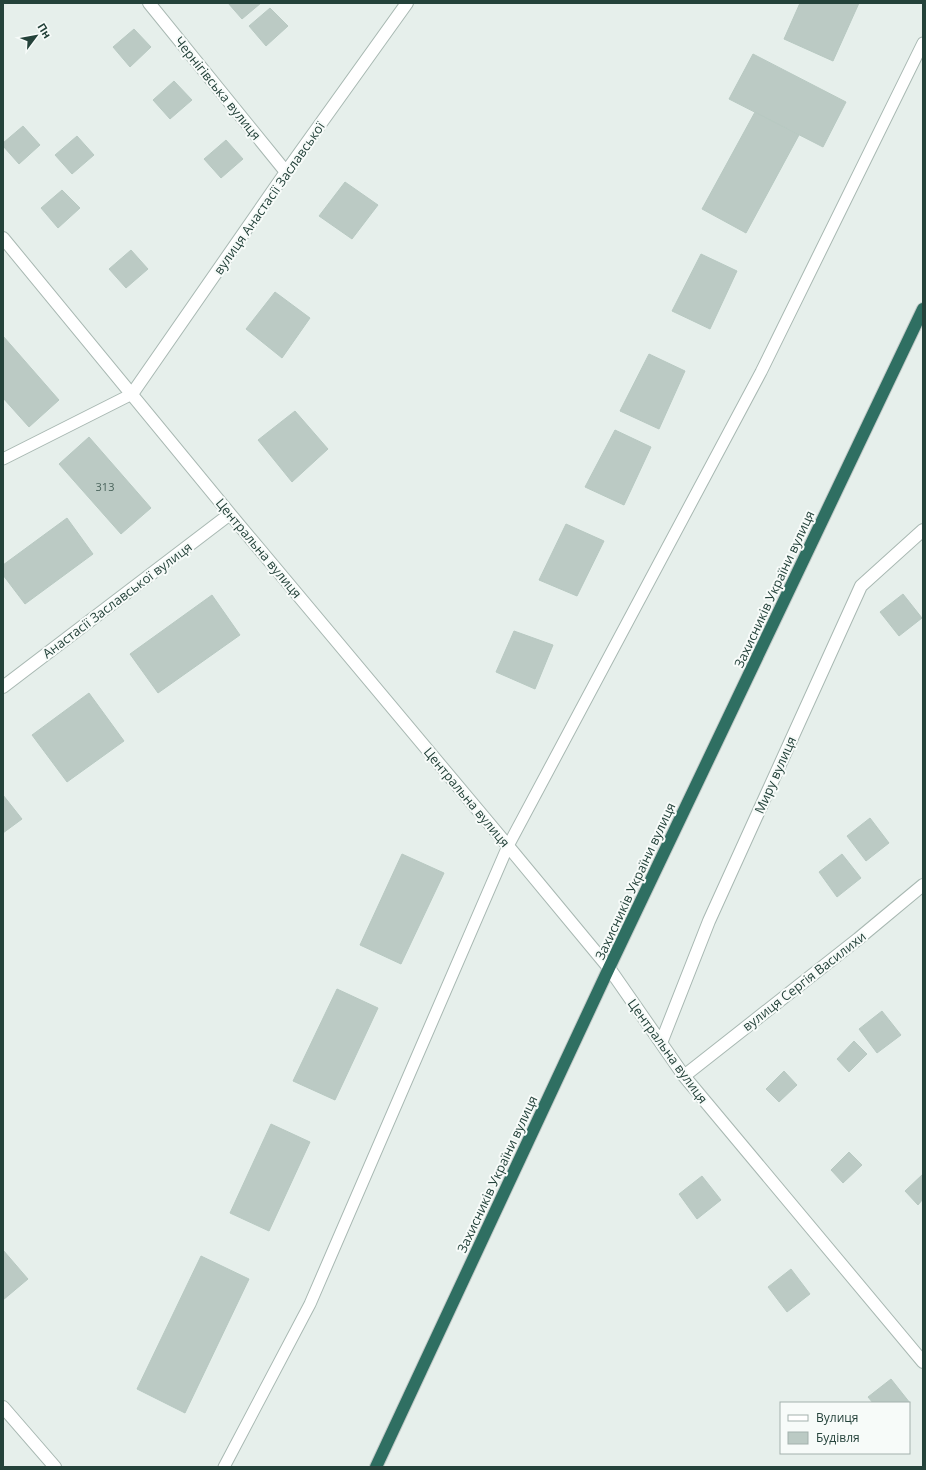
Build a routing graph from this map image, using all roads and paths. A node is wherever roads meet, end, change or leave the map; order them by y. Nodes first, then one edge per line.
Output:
1 (149, 3) edge
2 (407, 3) edge
3 (923, 42) edge
4 (286, 172) junction
5 (3, 238) edge
6 (923, 309) edge
7 (132, 394) junction
8 (3, 459) edge
9 (230, 514) junction
10 (923, 530) edge
11 (3, 687) edge
12 (508, 846) junction
13 (923, 885) edge
14 (609, 968) junction
15 (661, 1043) junction
16 (684, 1076) junction
17 (923, 1362) edge
18 (3, 1407) edge
19 (54, 1467) edge
20 (224, 1467) edge
21 (376, 1467) edge

1 - 4 street, Чернігівська вулиця
2 - 4 street, вулиця Анастасії Заславської
3 - 12 lane
4 - 7 street, вулиця Анастасії Заславської
5 - 7 street, Центральна вулиця
6 - 14 highway, Захисників України вулиця
7 - 8 lane
7 - 9 street, Центральна вулиця
9 - 11 street, Анастасії Заславської вулиця
9 - 12 street, Центральна вулиця
10 - 15 street, Миру вулиця
12 - 14 street, Центральна вулиця
12 - 20 lane
13 - 16 street, вулиця Сергія Василихи
14 - 15 street, Центральна вулиця
14 - 21 highway, Захисників України вулиця
15 - 16 street, Центральна вулиця
16 - 17 street, Центральна вулиця
18 - 19 street

